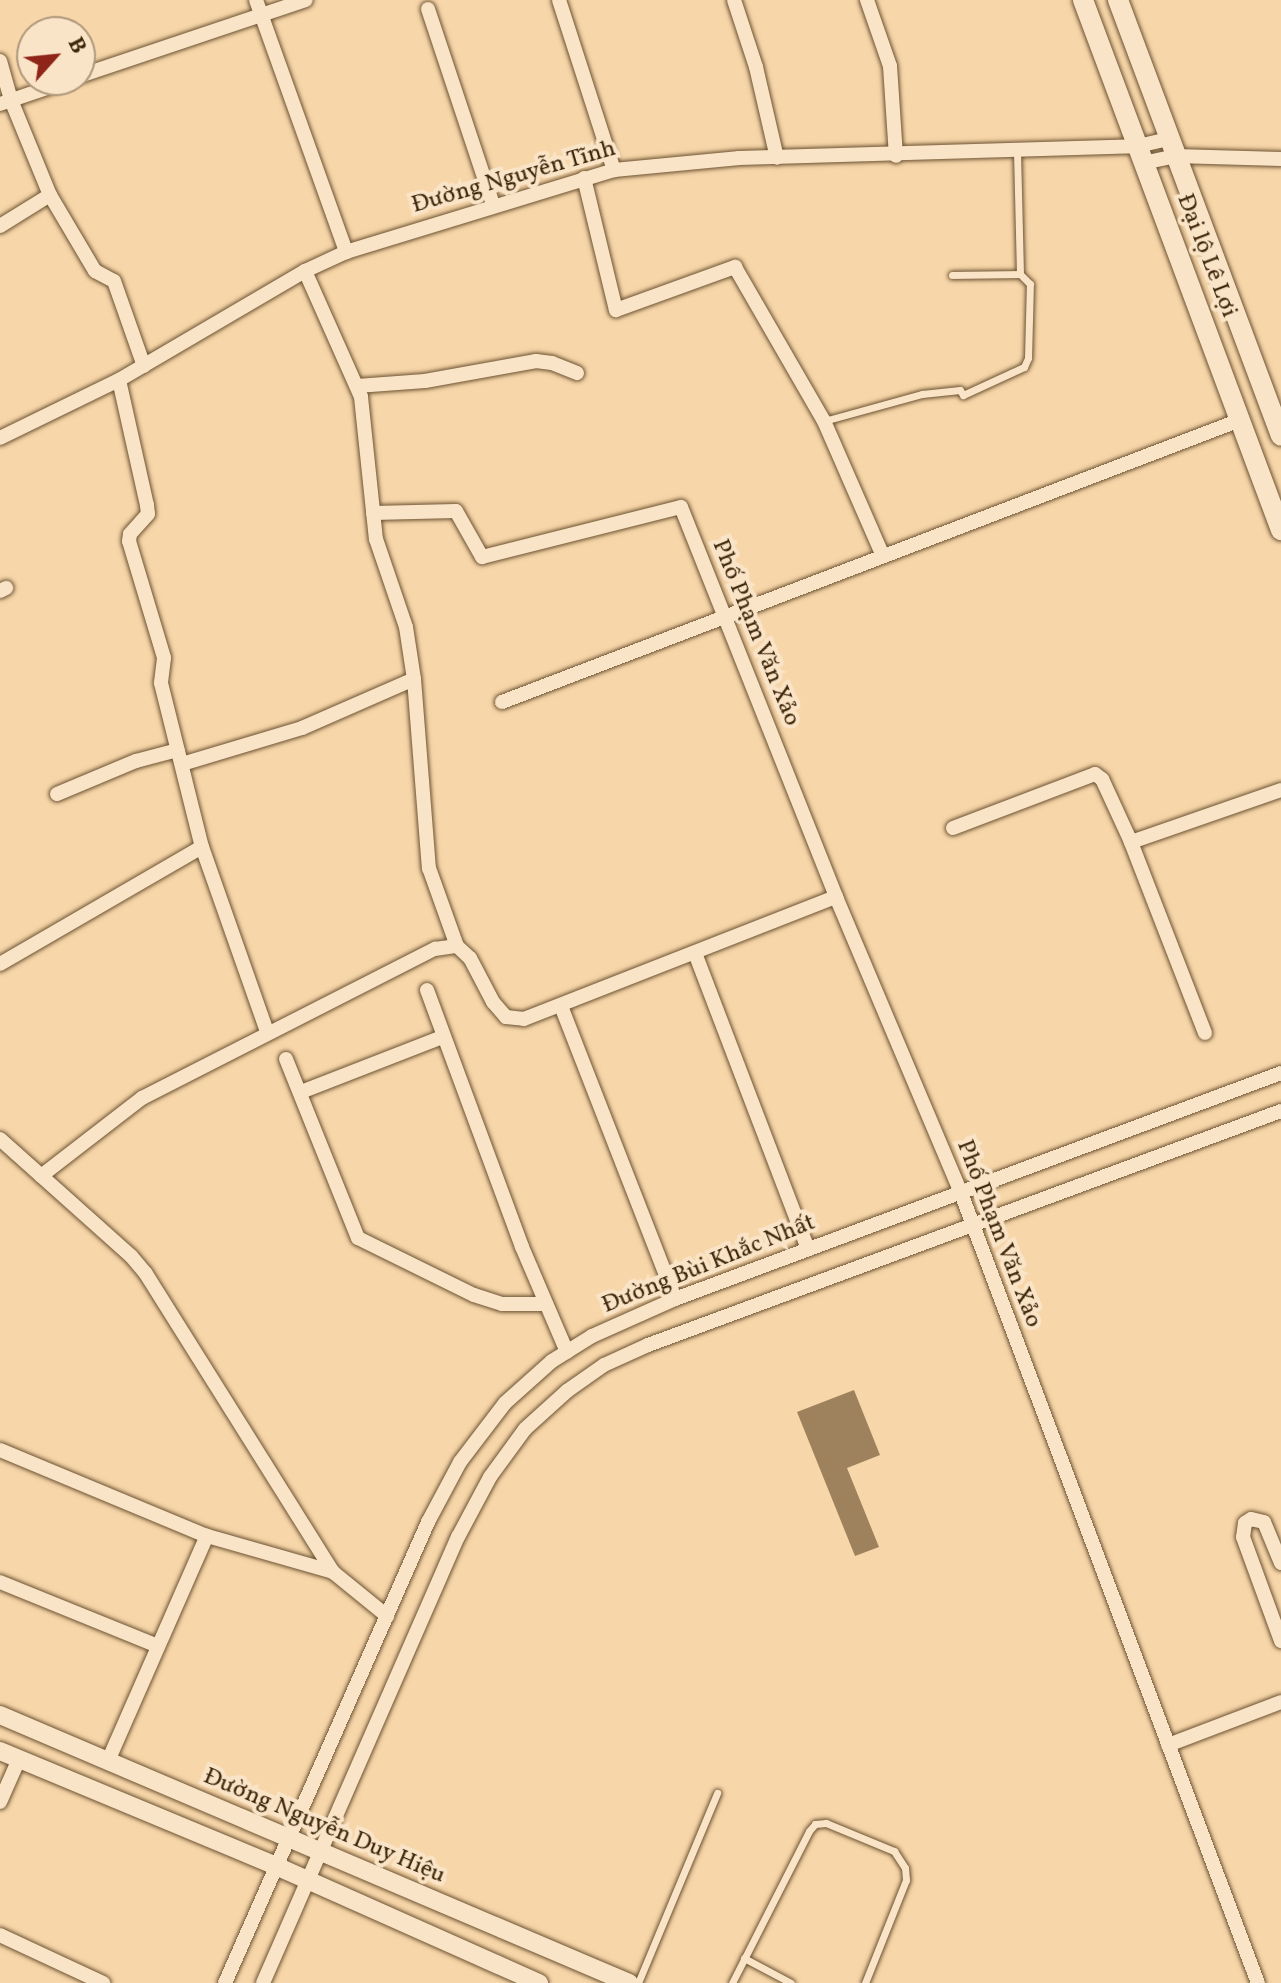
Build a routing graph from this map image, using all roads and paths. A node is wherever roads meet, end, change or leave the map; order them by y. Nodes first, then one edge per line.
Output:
1 (306, 0) edge
2 (559, 0) edge
3 (734, 0) edge
4 (867, 0) edge
5 (1083, 0) edge
6 (1118, 0) edge
7 (259, 7) edge
8 (428, 9) dead end
9 (0, 61) edge
10 (96, 70) edge
11 (6, 102) edge
12 (1172, 147) junction
13 (1017, 151) junction
14 (1140, 155) junction
15 (896, 156) junction
16 (777, 158) junction
17 (1281, 159) edge
18 (614, 170) junction
19 (584, 178) junction
20 (50, 195) junction
21 (493, 204) junction
22 (0, 226) edge
23 (346, 252) junction
24 (305, 271) junction
25 (1020, 274) junction
26 (952, 275) dead end
27 (144, 366) junction
28 (577, 373) dead end
29 (119, 380) junction
30 (357, 386) junction
31 (1240, 420) junction
32 (824, 421) junction
33 (1281, 436) edge
34 (0, 438) edge
35 (373, 513) junction
36 (1281, 530) edge
37 (883, 556) junction
38 (724, 617) junction
39 (414, 679) junction
40 (502, 702) dead end
41 (180, 757) junction
42 (1281, 790) edge
43 (57, 794) dead end
44 (953, 828) dead end
45 (1131, 842) junction
46 (202, 847) junction
47 (836, 897) junction
48 (457, 946) junction
49 (695, 953) junction
50 (0, 964) edge
51 (427, 990) dead end
52 (561, 1006) junction
53 (267, 1032) junction
54 (1205, 1033) dead end
55 (442, 1037) junction
56 (286, 1059) dead end
57 (1281, 1073) edge
58 (301, 1092) junction
59 (1281, 1111) edge
60 (1, 1142) edge
61 (41, 1176) junction
62 (961, 1193) junction
63 (973, 1225) junction
64 (808, 1249) junction
65 (675, 1299) junction
66 (546, 1304) junction
67 (567, 1352) junction
68 (0, 1450) edge
69 (207, 1536) junction
70 (1281, 1563) edge
71 (333, 1572) junction
72 (0, 1582) edge
73 (387, 1616) junction
74 (1281, 1641) edge
75 (158, 1646) junction
76 (1281, 1702) edge
77 (0, 1715) edge
78 (1168, 1745) junction
79 (0, 1751) edge
80 (19, 1759) junction
81 (108, 1761) junction
82 (717, 1793) dead end
83 (0, 1802) edge
84 (288, 1838) junction
85 (321, 1853) junction
86 (276, 1866) junction
87 (309, 1880) junction
88 (0, 1935) edge
89 (744, 1958) junction
90 (70, 1976) edge
91 (103, 1983) edge
92 (225, 1983) edge
93 (263, 1983) edge
94 (539, 1983) edge
95 (629, 1983) edge
96 (638, 1983) edge
97 (732, 1983) edge
98 (791, 1983) edge
99 (865, 1983) edge
100 (1258, 1983) edge

1 - 7 street
2 - 18 street
3 - 16 street
4 - 15 street
5 - 14 main road, Đại lộ Lê Lợi
6 - 12 main road, Đại lộ Lê Lợi
7 - 10 street
7 - 23 street
8 - 21 street
9 - 11 street
11 - 20 street
12 - 14 street, Đường Nguyễn Tĩnh
12 - 17 street, Đường Nguyễn Tĩnh
12 - 33 main road, Đại lộ Lê Lợi
13 - 14 street, Đường Nguyễn Tĩnh
13 - 15 street, Đường Nguyễn Tĩnh
13 - 25 lane
14 - 31 main road, Đại lộ Lê Lợi
15 - 16 street, Đường Nguyễn Tĩnh
16 - 18 street, Đường Nguyễn Tĩnh
18 - 19 street, Đường Nguyễn Tĩnh
19 - 21 street, Đường Nguyễn Tĩnh
19 - 32 street
20 - 22 street
20 - 27 street
21 - 23 street, Đường Nguyễn Tĩnh
23 - 24 street, Đường Nguyễn Tĩnh
24 - 27 street, Đường Nguyễn Tĩnh
24 - 30 street
25 - 26 lane
25 - 32 lane
27 - 29 street, Đường Nguyễn Tĩnh
28 - 30 street
29 - 34 street, Đường Nguyễn Tĩnh
29 - 41 street
30 - 35 street
31 - 36 main road, Đại lộ Lê Lợi
31 - 37 street
32 - 37 street
35 - 38 street, Phố Phạm Văn Xảo
35 - 39 street
37 - 38 street
38 - 40 street
38 - 47 street, Phố Phạm Văn Xảo
39 - 41 street
39 - 48 street
41 - 43 street
41 - 46 street
42 - 45 street
44 - 45 street
45 - 54 street
46 - 50 street
46 - 53 street
47 - 49 street
47 - 62 street, Phố Phạm Văn Xảo
48 - 52 street
48 - 53 street
49 - 52 street
49 - 64 street
51 - 55 street
52 - 65 street
53 - 61 street
55 - 58 street
55 - 66 street
56 - 58 street
57 - 62 street, Đường Bùi Khắc Nhất
58 - 66 street
59 - 63 street
60 - 61 street
61 - 71 street
62 - 63 street, Phố Phạm Văn Xảo
62 - 64 street, Đường Bùi Khắc Nhất
63 - 78 street, Phố Phạm Văn Xảo
63 - 85 street
64 - 65 street, Đường Bùi Khắc Nhất
65 - 67 street, Đường Bùi Khắc Nhất
66 - 67 street
67 - 73 street, Đường Bùi Khắc Nhất
68 - 69 street
69 - 71 street
69 - 75 street
70 - 74 street
71 - 73 street
72 - 75 street
73 - 84 street, Đường Bùi Khắc Nhất
75 - 81 street
76 - 78 street
77 - 81 street, Đường Nguyễn Duy Hiệu
78 - 100 street, Phố Phạm Văn Xảo
79 - 80 street
80 - 83 street
80 - 86 street
81 - 84 street, Đường Nguyễn Duy Hiệu
82 - 96 lane
84 - 85 street, Đường Nguyễn Duy Hiệu
84 - 86 street, Đường Bùi Khắc Nhất
85 - 87 street
85 - 95 street, Đường Nguyễn Duy Hiệu
86 - 87 street
86 - 92 street, Đường Bùi Khắc Nhất
87 - 93 street
87 - 94 street
88 - 90 street
89 - 97 lane
89 - 98 lane
89 - 99 lane
90 - 91 street

